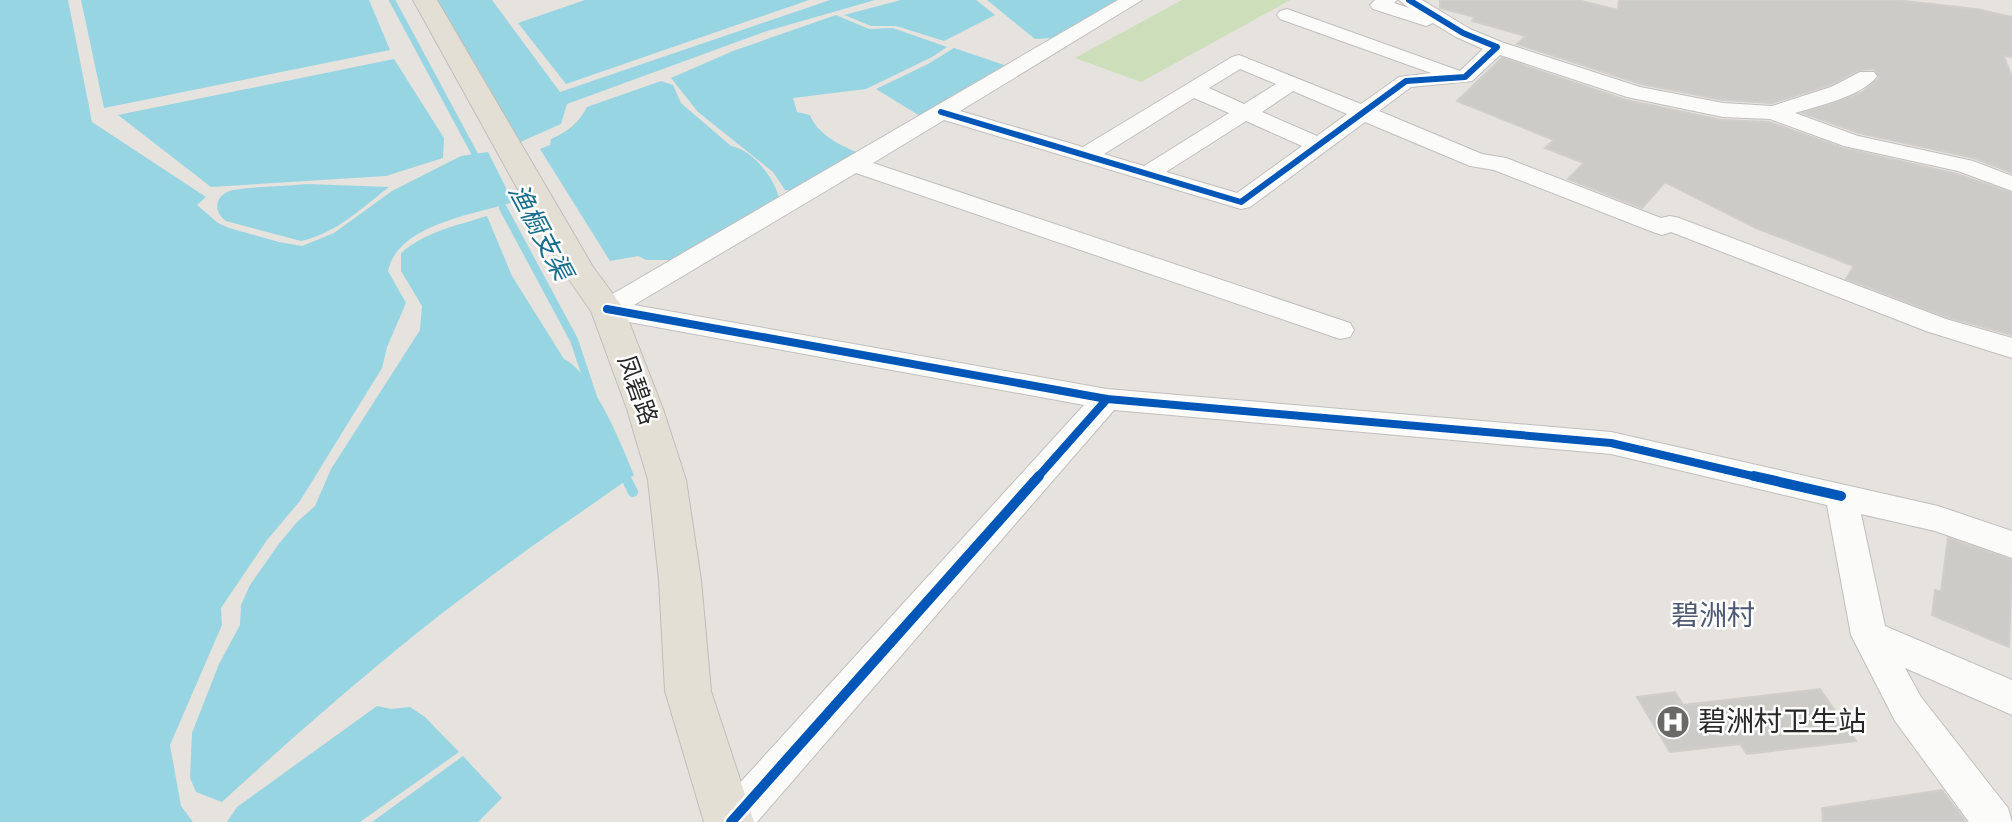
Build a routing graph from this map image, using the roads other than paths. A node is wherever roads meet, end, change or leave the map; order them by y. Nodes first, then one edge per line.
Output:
1 (425, 0) edge
2 (1132, 0) edge
3 (1387, 0) edge
4 (1409, 0) edge
5 (1287, 15) dead end
6 (1463, 33) junction
7 (1497, 47) junction
8 (1867, 76) dead end
9 (1465, 77) junction
10 (1292, 83) junction
11 (1193, 89) junction
12 (941, 113) junction
13 (1245, 113) junction
14 (1362, 113) junction
15 (1773, 113) junction
16 (1318, 145) junction
17 (1086, 155) junction
18 (854, 164) junction
19 (1147, 174) junction
20 (2012, 184) edge
21 (607, 309) junction
22 (1340, 330) dead end
23 (2012, 348) edge
24 (1107, 399) junction
25 (1841, 496) junction
26 (2012, 545) edge
27 (1869, 635) junction
28 (2012, 698) edge
29 (730, 822) edge
30 (1994, 822) edge

1 - 21 main road, 凤碧路
2 - 12 street
3 - 6 street
4 - 6 street
5 - 9 street
6 - 7 street
7 - 9 street
7 - 15 street
8 - 15 street
9 - 14 street
10 - 11 street
10 - 13 street
10 - 14 street
11 - 13 street
11 - 17 street
12 - 17 street
12 - 18 street
13 - 16 street
13 - 19 street
14 - 16 street
14 - 23 street
15 - 20 street
16 - 19 street
17 - 19 street
18 - 21 street
18 - 22 street
21 - 24 street
21 - 29 main road, 凤碧路
24 - 25 street
24 - 29 street
25 - 26 street
25 - 27 street
27 - 28 street
27 - 30 street

